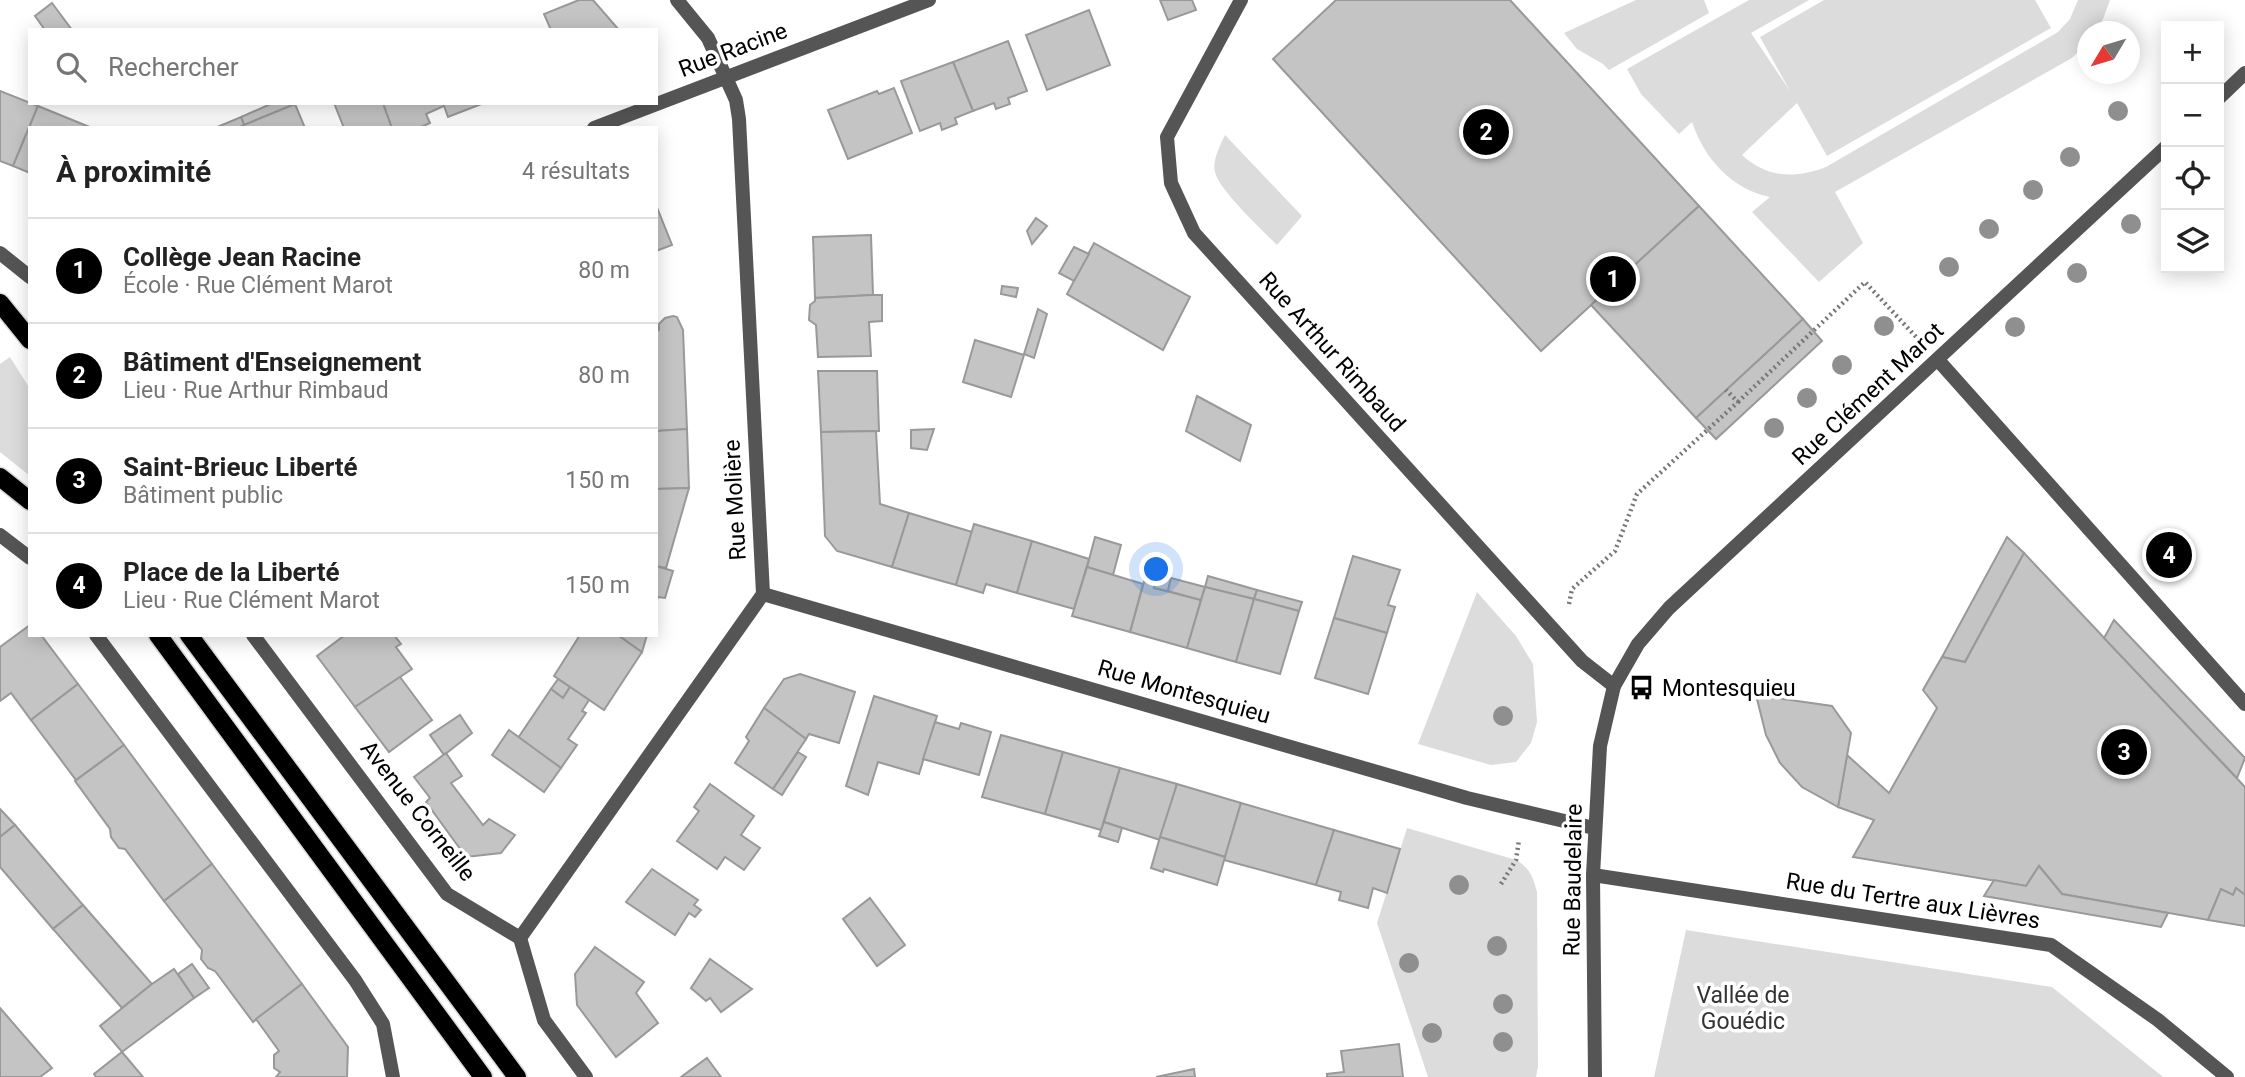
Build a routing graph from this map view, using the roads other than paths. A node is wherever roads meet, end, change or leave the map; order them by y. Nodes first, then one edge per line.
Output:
1 (677, 0) edge
2 (929, 0) edge
3 (1241, 0) edge
4 (2245, 73) edge
5 (725, 77) junction
6 (2224, 93) edge
7 (658, 103) edge
8 (653, 105) edge
9 (599, 126) edge
10 (2161, 152) edge
11 (0, 253) edge
12 (28, 275) edge
13 (0, 303) edge
14 (28, 338) edge
15 (1938, 360) junction
16 (0, 477) edge
17 (28, 499) edge
18 (0, 535) edge
19 (28, 556) edge
20 (763, 594) junction
21 (98, 637) edge
22 (159, 637) edge
23 (190, 637) edge
24 (254, 637) edge
25 (1614, 686) junction
26 (2245, 704) edge
27 (1594, 828) junction
28 (1593, 875) junction
29 (520, 938) junction
30 (393, 1077) edge
31 (483, 1077) edge
32 (517, 1077) edge
33 (586, 1077) edge
34 (1595, 1077) edge
35 (2227, 1077) edge

1 - 5 street, Rue Molière
2 - 5 street, Rue Racine
3 - 25 street, Rue Arthur Rimbaud
4 - 6 street
5 - 7 street, Rue Racine
5 - 20 street, Rue Molière
8 - 9 street, Rue Racine
10 - 15 street, Rue Clément Marot
11 - 12 street
13 - 14 main road
15 - 25 street, Rue Clément Marot
15 - 26 street
16 - 17 main road
18 - 19 street
20 - 27 street, Rue Montesquieu
20 - 29 street
21 - 30 street
22 - 31 main road
23 - 32 main road
24 - 29 street, Avenue Corneille
25 - 27 street, Rue Baudelaire
27 - 28 street, Rue Baudelaire
28 - 34 street, Rue Baudelaire
28 - 35 street, Rue du Tertre aux Lièvres
29 - 33 street

